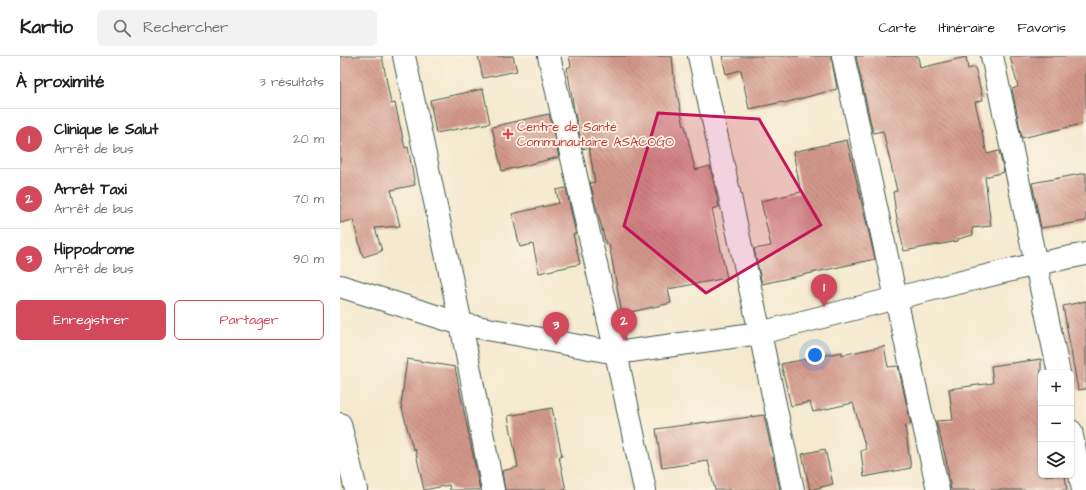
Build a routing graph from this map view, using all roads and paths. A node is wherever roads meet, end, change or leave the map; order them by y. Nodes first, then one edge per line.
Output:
1 (404, 56) edge
2 (550, 56) edge
3 (700, 56) edge
4 (843, 56) edge
5 (992, 56) edge
6 (1086, 254) edge
7 (1036, 264) junction
8 (340, 286) edge
9 (896, 298) junction
10 (461, 324) junction
11 (760, 333) junction
12 (616, 354) junction
13 (1058, 370) edge
14 (340, 424) edge
15 (1073, 442) edge
16 (356, 490) edge
17 (493, 490) edge
18 (645, 490) edge
19 (793, 490) edge
20 (938, 490) edge
21 (1083, 490) edge

1 - 10 street
2 - 12 street
3 - 11 street
4 - 9 street
5 - 7 street
6 - 7 street
7 - 9 street
7 - 13 street
8 - 10 street
9 - 11 street
9 - 20 street
10 - 12 street
10 - 17 street
11 - 12 street
11 - 19 street
12 - 18 street
14 - 16 street
15 - 21 street

